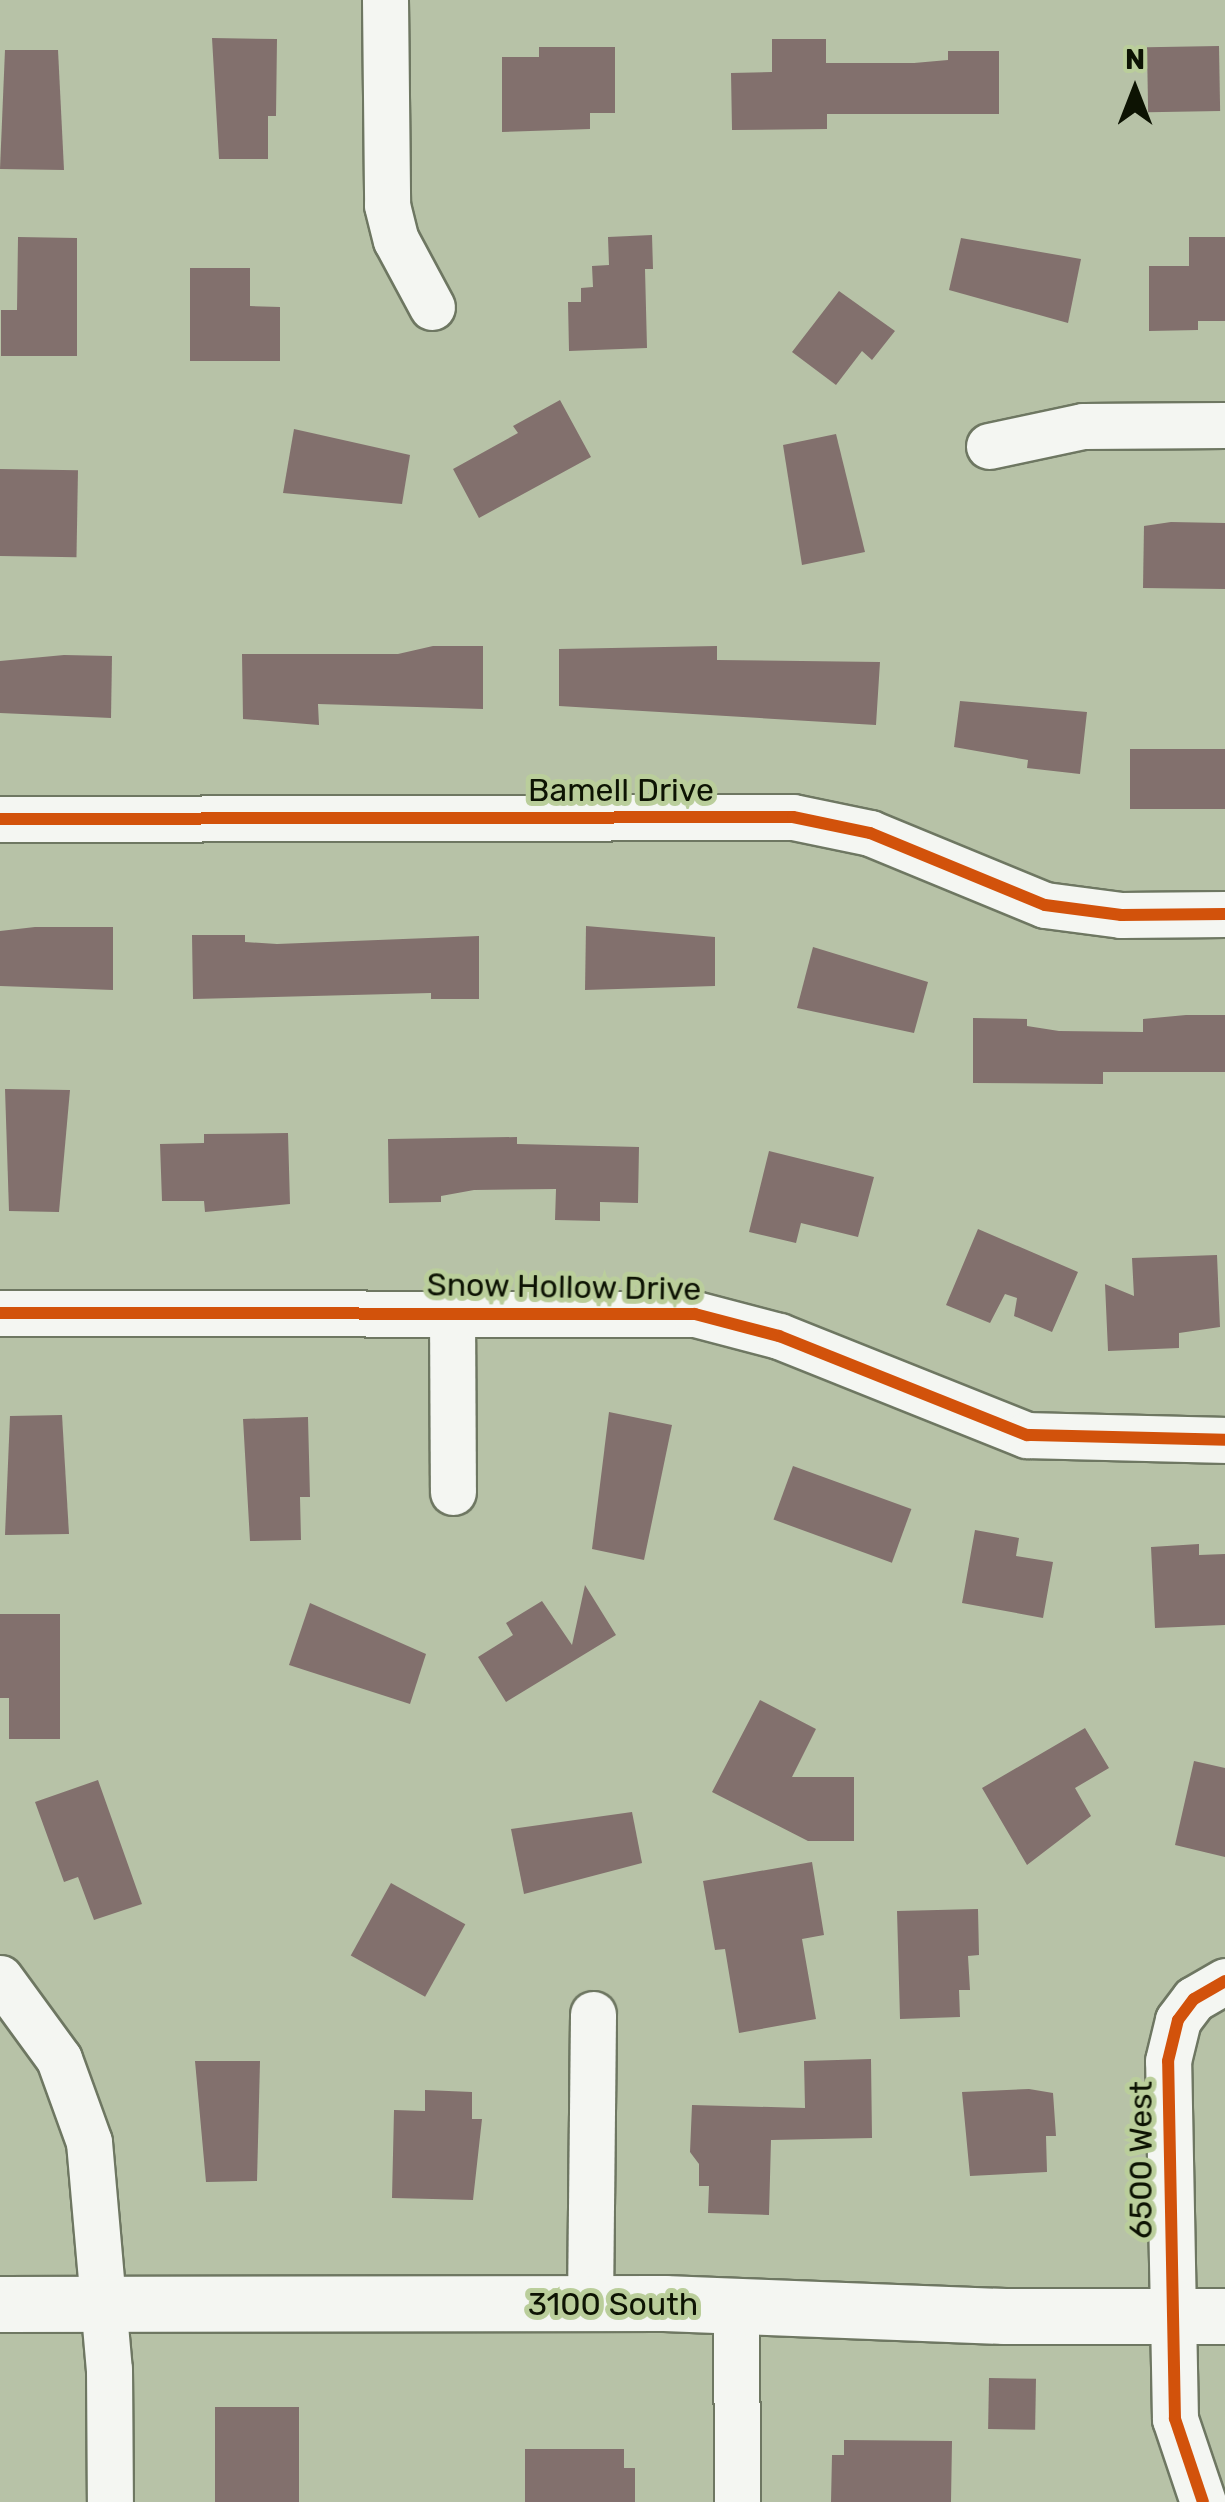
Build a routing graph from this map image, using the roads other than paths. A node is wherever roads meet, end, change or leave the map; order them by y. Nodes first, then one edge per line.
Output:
1 (385, 0) edge
2 (432, 307) dead end
3 (1225, 425) edge
4 (989, 446) dead end
5 (0, 819) edge
6 (1225, 914) edge
7 (452, 1311) junction
8 (0, 1313) edge
9 (1225, 1440) edge
10 (452, 1492) dead end
11 (0, 1978) edge
12 (1225, 1980) edge
13 (593, 2014) dead end
14 (590, 2303) junction
15 (0, 2304) edge
16 (103, 2304) junction
17 (736, 2305) junction
18 (1171, 2316) junction
19 (1225, 2316) edge
20 (110, 2502) edge
21 (737, 2502) edge
22 (1203, 2502) edge

1 - 2 street
3 - 4 street
5 - 6 street, Bamell Drive
7 - 8 street, Snow Hollow Drive
7 - 9 street, Snow Hollow Drive
7 - 10 street
11 - 16 street
12 - 18 street, 6500 West
13 - 14 street
14 - 16 main road, 3100 South
14 - 17 main road, 3100 South
15 - 16 main road, 3100 South
16 - 20 street
17 - 18 main road, 3100 South
17 - 21 street
18 - 19 main road, 3100 South
18 - 22 street, 6500 West

